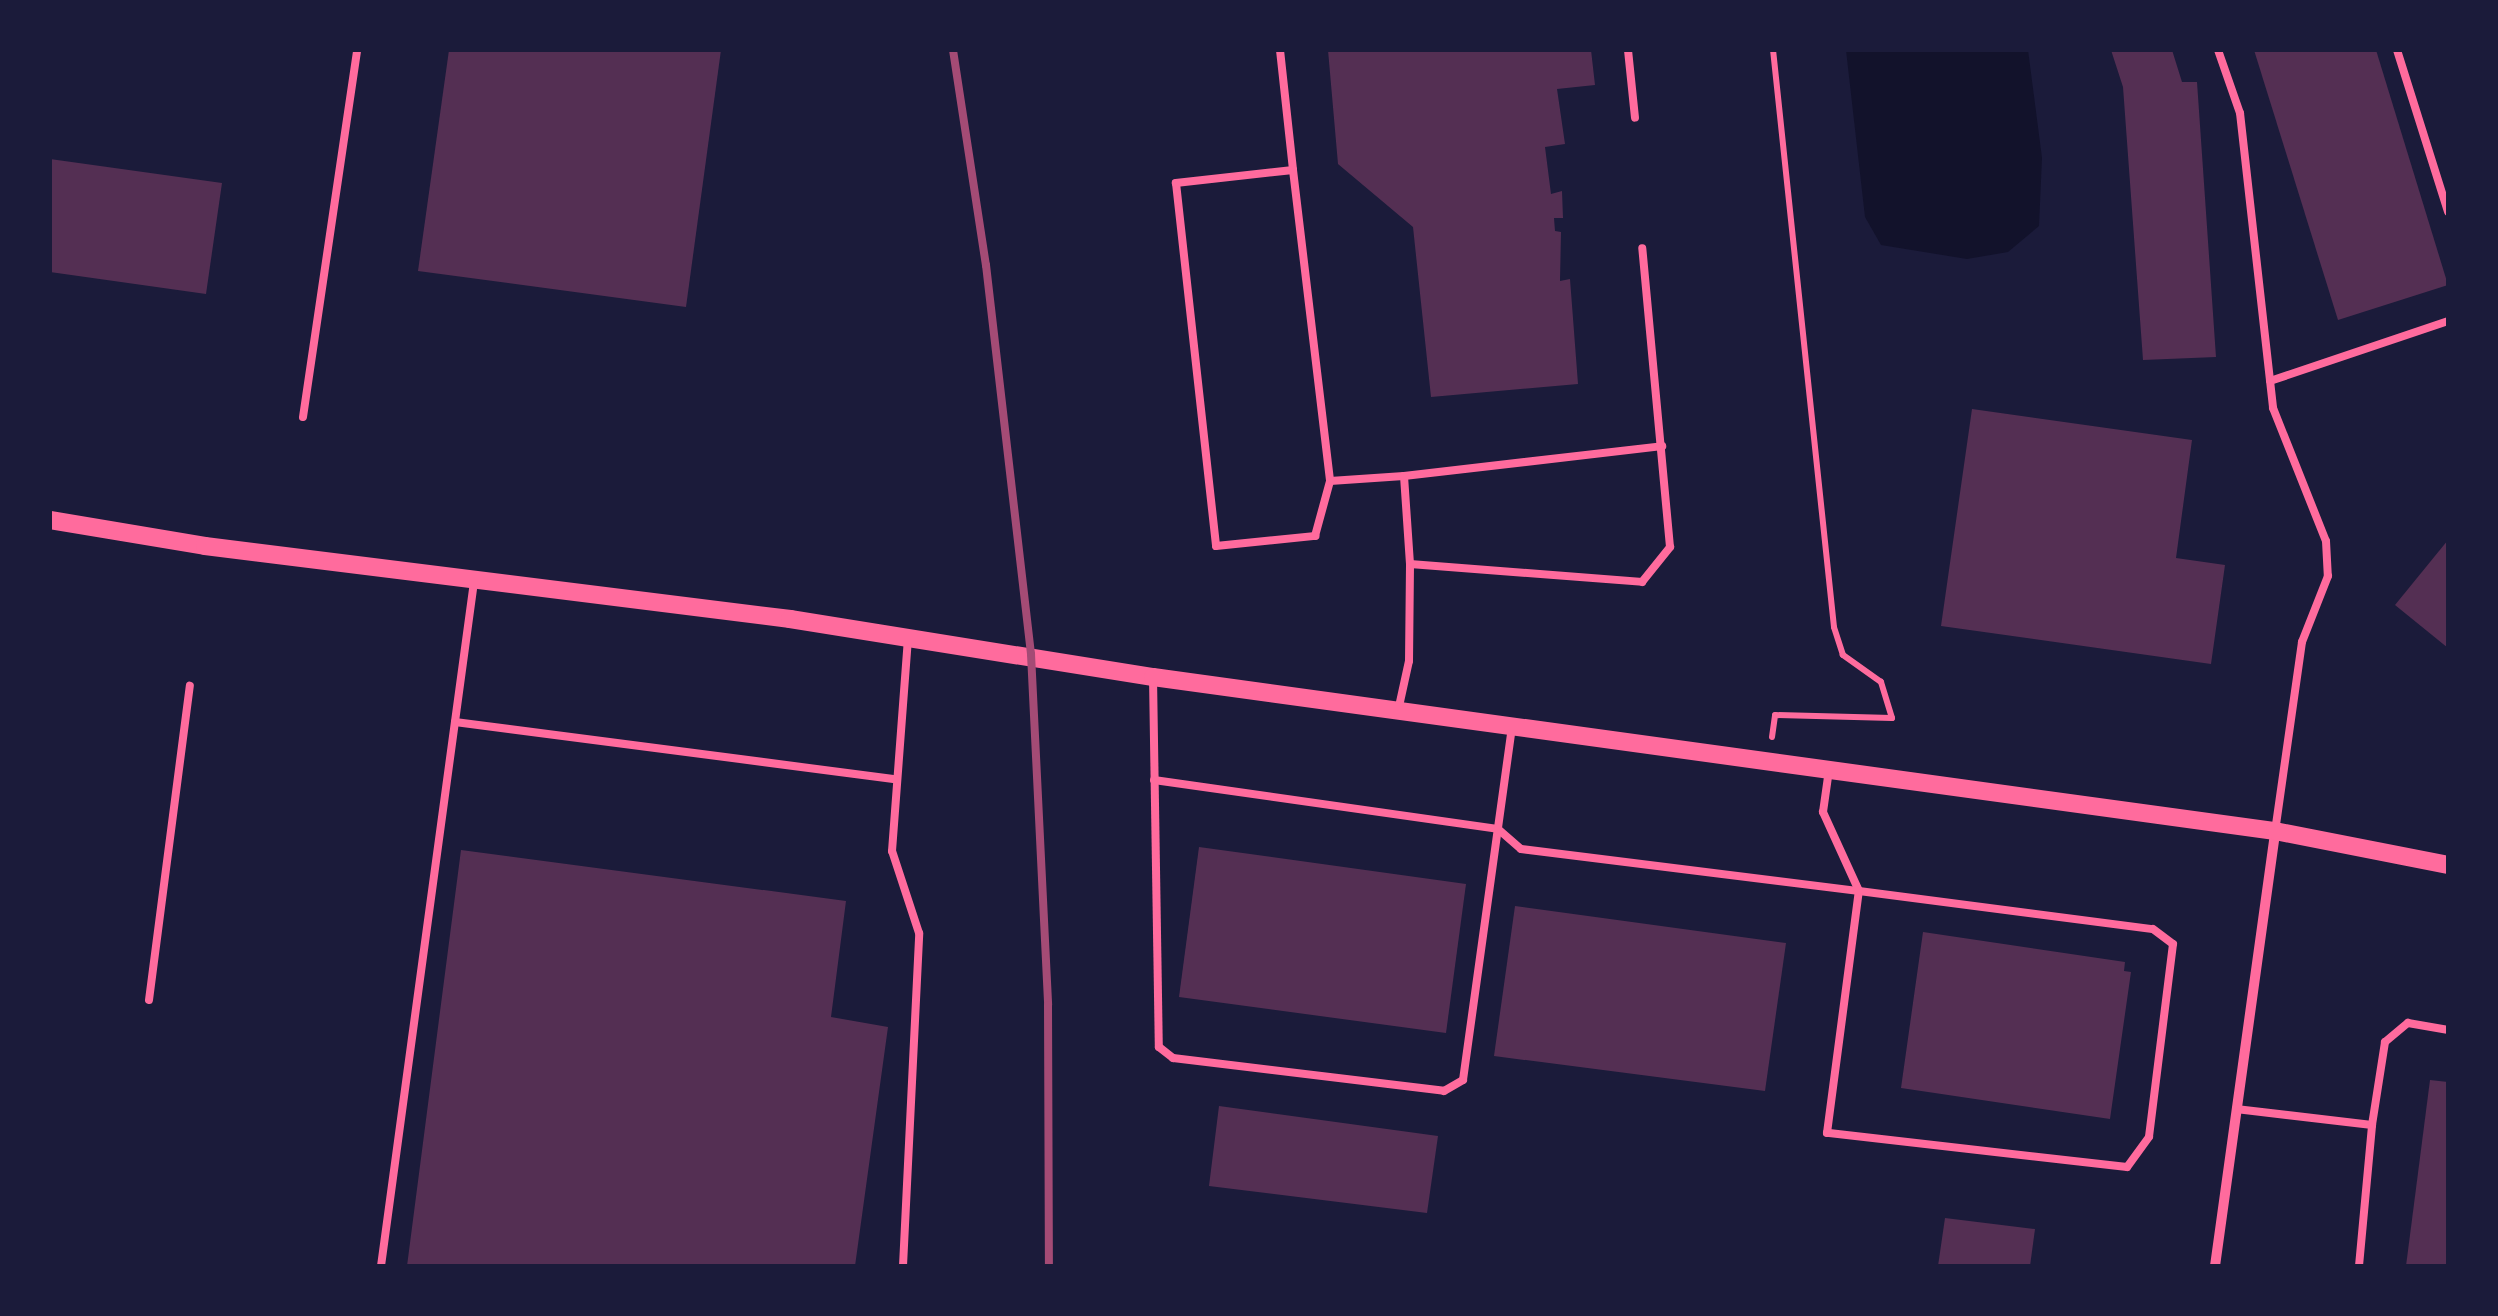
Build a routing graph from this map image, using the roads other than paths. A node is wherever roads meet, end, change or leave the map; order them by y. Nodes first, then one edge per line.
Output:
1 (357, 50) edge
2 (1280, 50) edge
3 (1628, 50) edge
4 (2218, 50) edge
5 (2397, 50) edge
6 (1635, 118) dead end
7 (1293, 170) junction
8 (2448, 212) edge
9 (1642, 248) dead end
10 (2448, 321) edge
11 (2270, 380) junction
12 (304, 418) dead end
13 (1662, 446) junction
14 (1404, 476) junction
15 (1330, 482) junction
16 (50, 520) edge
17 (1410, 564) junction
18 (474, 581) junction
19 (908, 636) junction
20 (1153, 677) junction
21 (190, 686) dead end
22 (1398, 711) junction
23 (456, 722) junction
24 (1512, 726) junction
25 (1829, 770) junction
26 (893, 778) junction
27 (1154, 780) junction
28 (1498, 830) junction
29 (2275, 832) junction
30 (2448, 864) edge
31 (1859, 891) junction
32 (149, 1000) dead end
33 (2448, 1030) edge
34 (2236, 1108) junction
35 (2372, 1125) junction
36 (381, 1266) edge
37 (903, 1266) edge
38 (2215, 1266) edge
39 (2359, 1266) edge

1 - 12 lane
2 - 7 lane
3 - 6 lane
4 - 11 lane
5 - 8 lane
7 - 15 lane
7 - 15 lane
9 - 13 lane
10 - 11 lane
11 - 29 lane
13 - 14 lane
13 - 17 lane
14 - 15 lane
14 - 17 lane
16 - 18 street
17 - 22 lane
18 - 19 street
18 - 23 lane
19 - 20 street
19 - 26 lane
20 - 22 street
20 - 27 lane
21 - 32 lane
22 - 24 street
23 - 26 lane
23 - 36 lane
24 - 25 street
24 - 28 lane
25 - 29 street
25 - 31 lane
26 - 37 lane
27 - 28 lane
27 - 28 lane
28 - 31 lane
29 - 30 street
29 - 34 street
31 - 31 lane
33 - 35 lane
34 - 35 lane
34 - 38 street
35 - 39 lane

